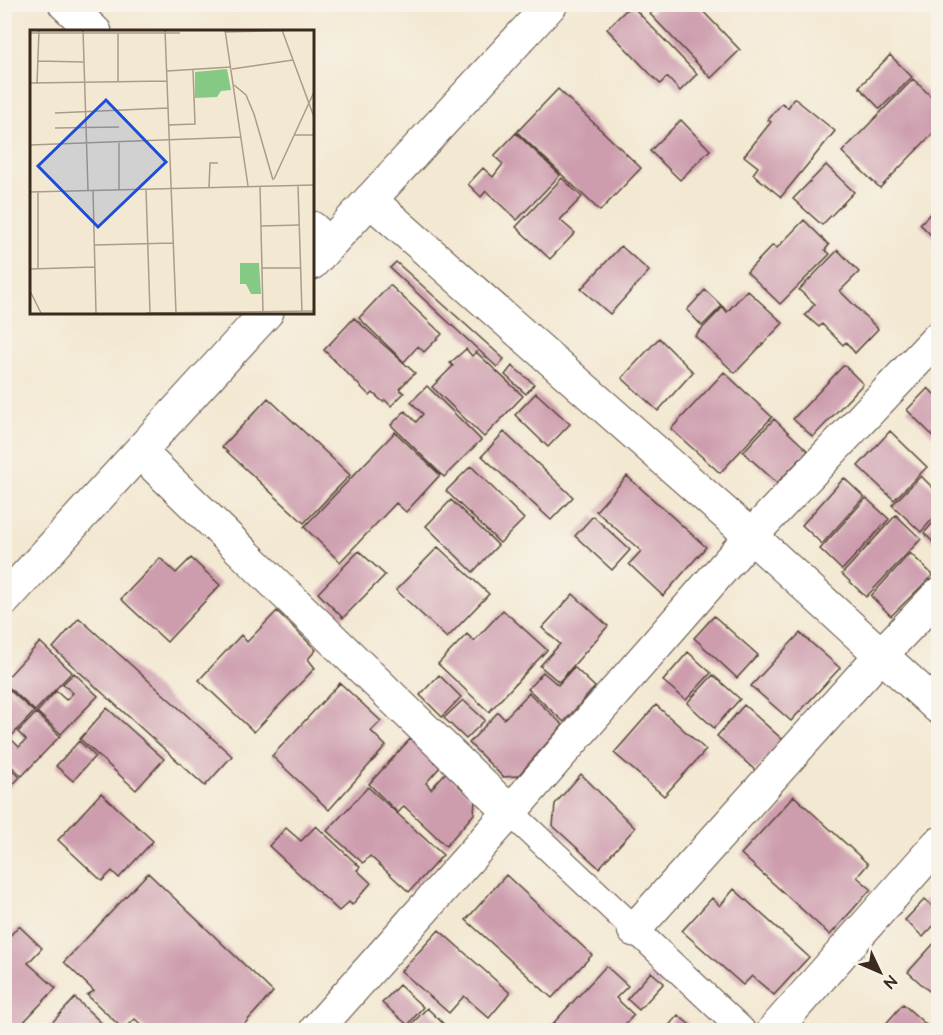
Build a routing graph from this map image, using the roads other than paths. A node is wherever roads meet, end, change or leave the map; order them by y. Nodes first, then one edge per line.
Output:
1 (65, 4) edge
2 (551, 4) edge
3 (93, 30) edge
4 (370, 200) junction
5 (318, 245) edge
6 (265, 314) edge
7 (939, 338) edge
8 (140, 452) junction
9 (751, 536) junction
10 (939, 595) edge
11 (4, 600) edge
12 (881, 655) junction
13 (939, 707) edge
14 (510, 812) junction
15 (939, 844) edge
16 (634, 930) junction
17 (316, 1030) edge
18 (742, 1030) edge
19 (774, 1030) edge

1 - 3 street
2 - 4 street
4 - 5 street
4 - 9 street
6 - 8 street
7 - 9 street
8 - 11 street
8 - 14 street
9 - 12 street
9 - 14 street
10 - 12 street
12 - 13 street
12 - 16 street
14 - 16 lane
14 - 17 street
15 - 19 street
16 - 18 lane

